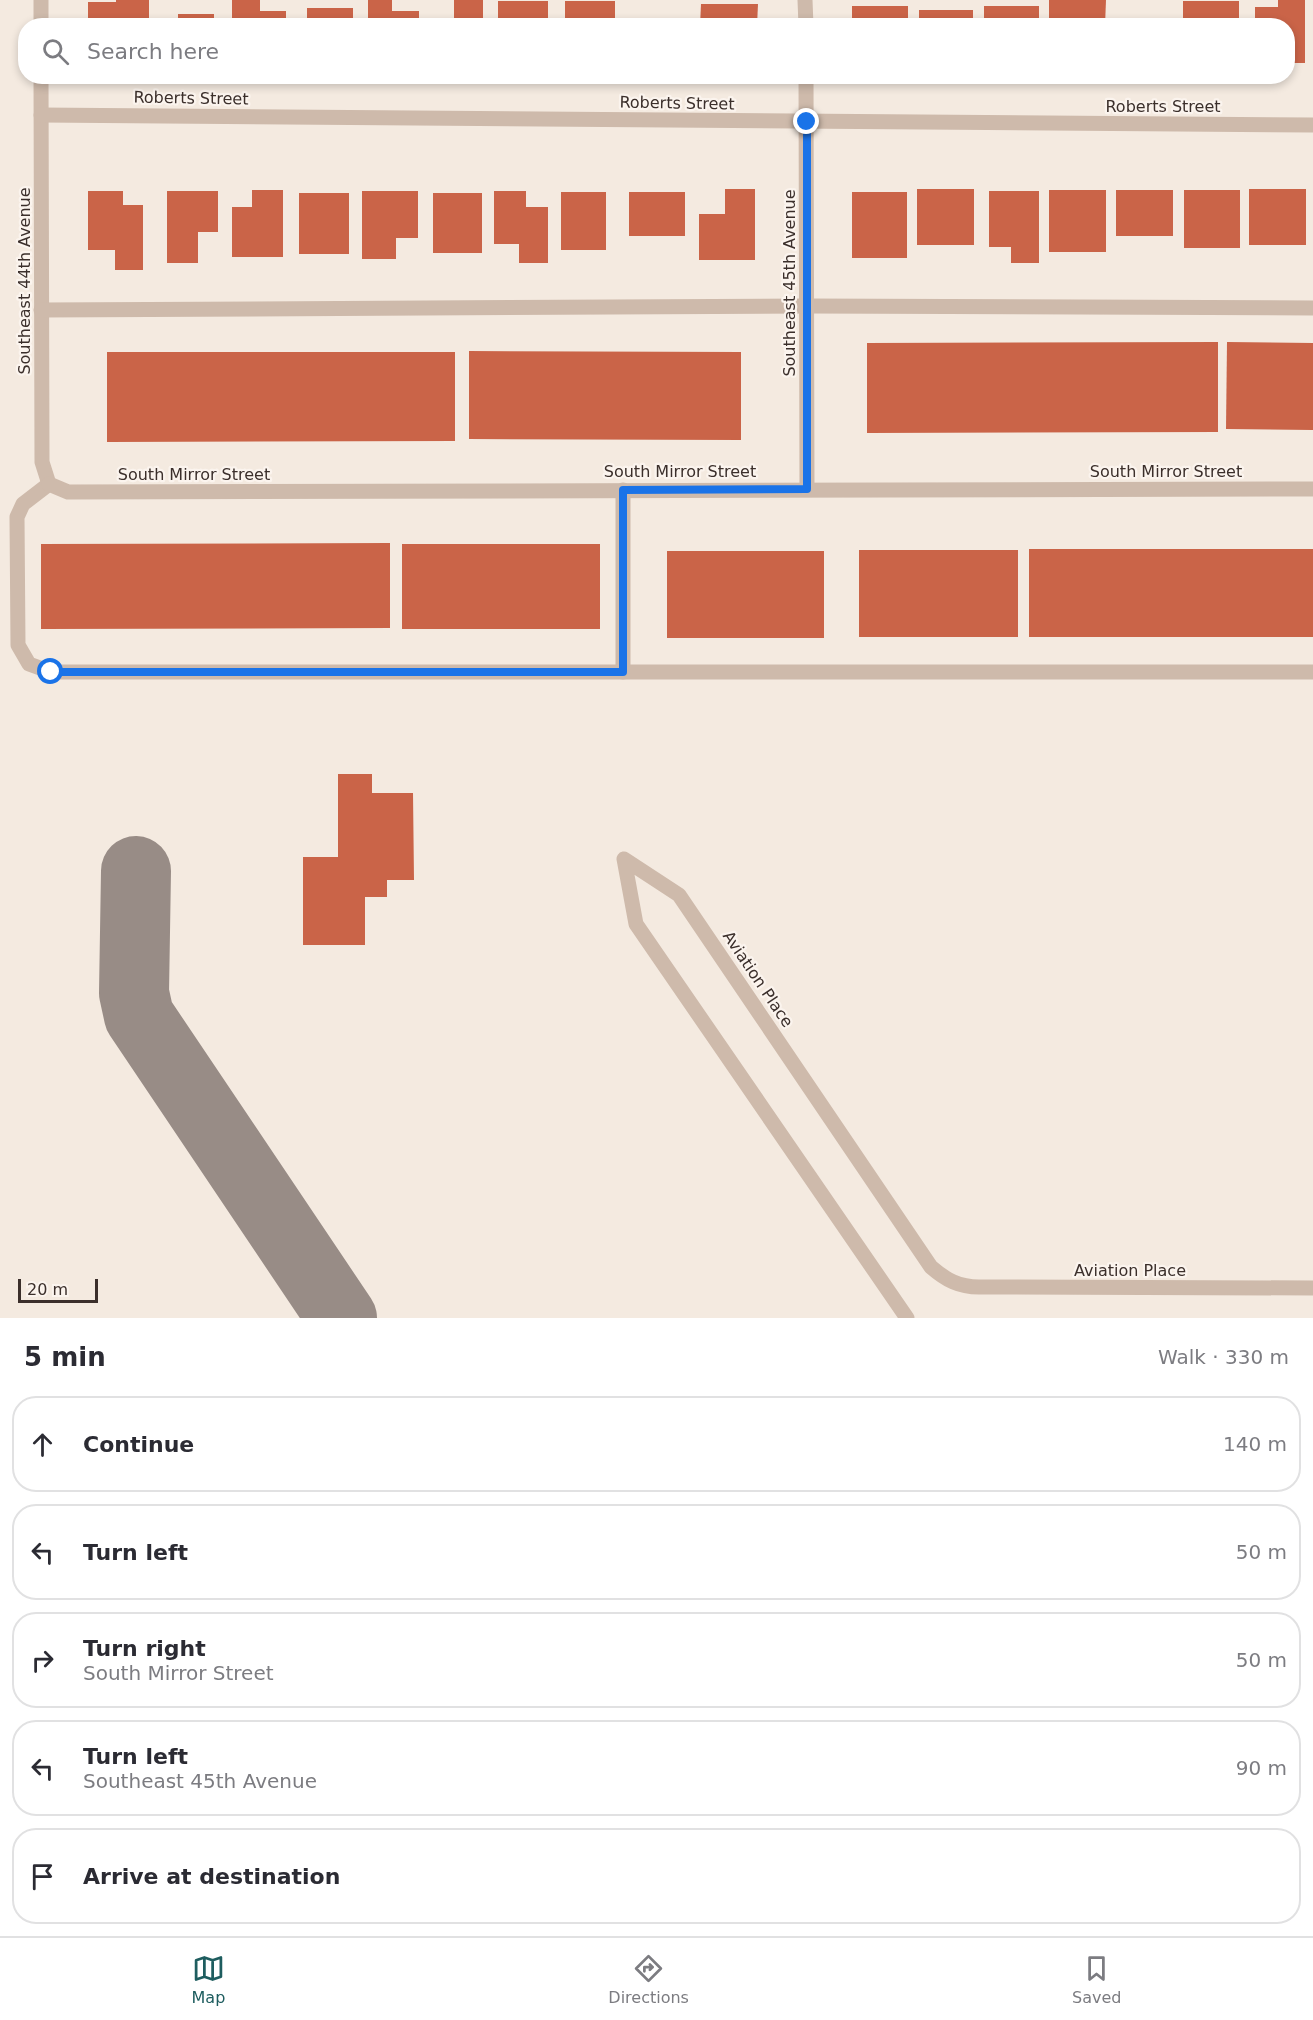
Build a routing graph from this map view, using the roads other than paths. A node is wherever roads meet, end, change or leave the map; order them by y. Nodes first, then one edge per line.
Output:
1 (41, 0) edge
2 (805, 0) edge
3 (41, 18) edge
4 (806, 18) edge
5 (41, 84) edge
6 (806, 84) edge
7 (41, 115) junction
8 (807, 122) junction
9 (1313, 125) edge
10 (807, 306) junction
11 (1313, 308) edge
12 (41, 310) junction
13 (49, 484) junction
14 (807, 489) junction
15 (1313, 489) edge
16 (623, 490) junction
17 (623, 672) junction
18 (1313, 672) edge
19 (1313, 1288) edge
20 (908, 1318) edge

1 - 3 street
2 - 4 street
5 - 7 street, Southeast 44th Avenue
6 - 8 street, Southeast 45th Avenue
7 - 8 street, Roberts Street
7 - 12 street, Southeast 44th Avenue
8 - 9 street, Roberts Street
8 - 10 street, Southeast 45th Avenue
10 - 11 street
10 - 12 street
10 - 14 street, Southeast 45th Avenue
12 - 13 street, Southeast 44th Avenue
13 - 16 street, South Mirror Street
13 - 17 street
14 - 15 street, South Mirror Street
14 - 16 street, South Mirror Street
16 - 17 street
17 - 18 street
19 - 20 street, Aviation Place

